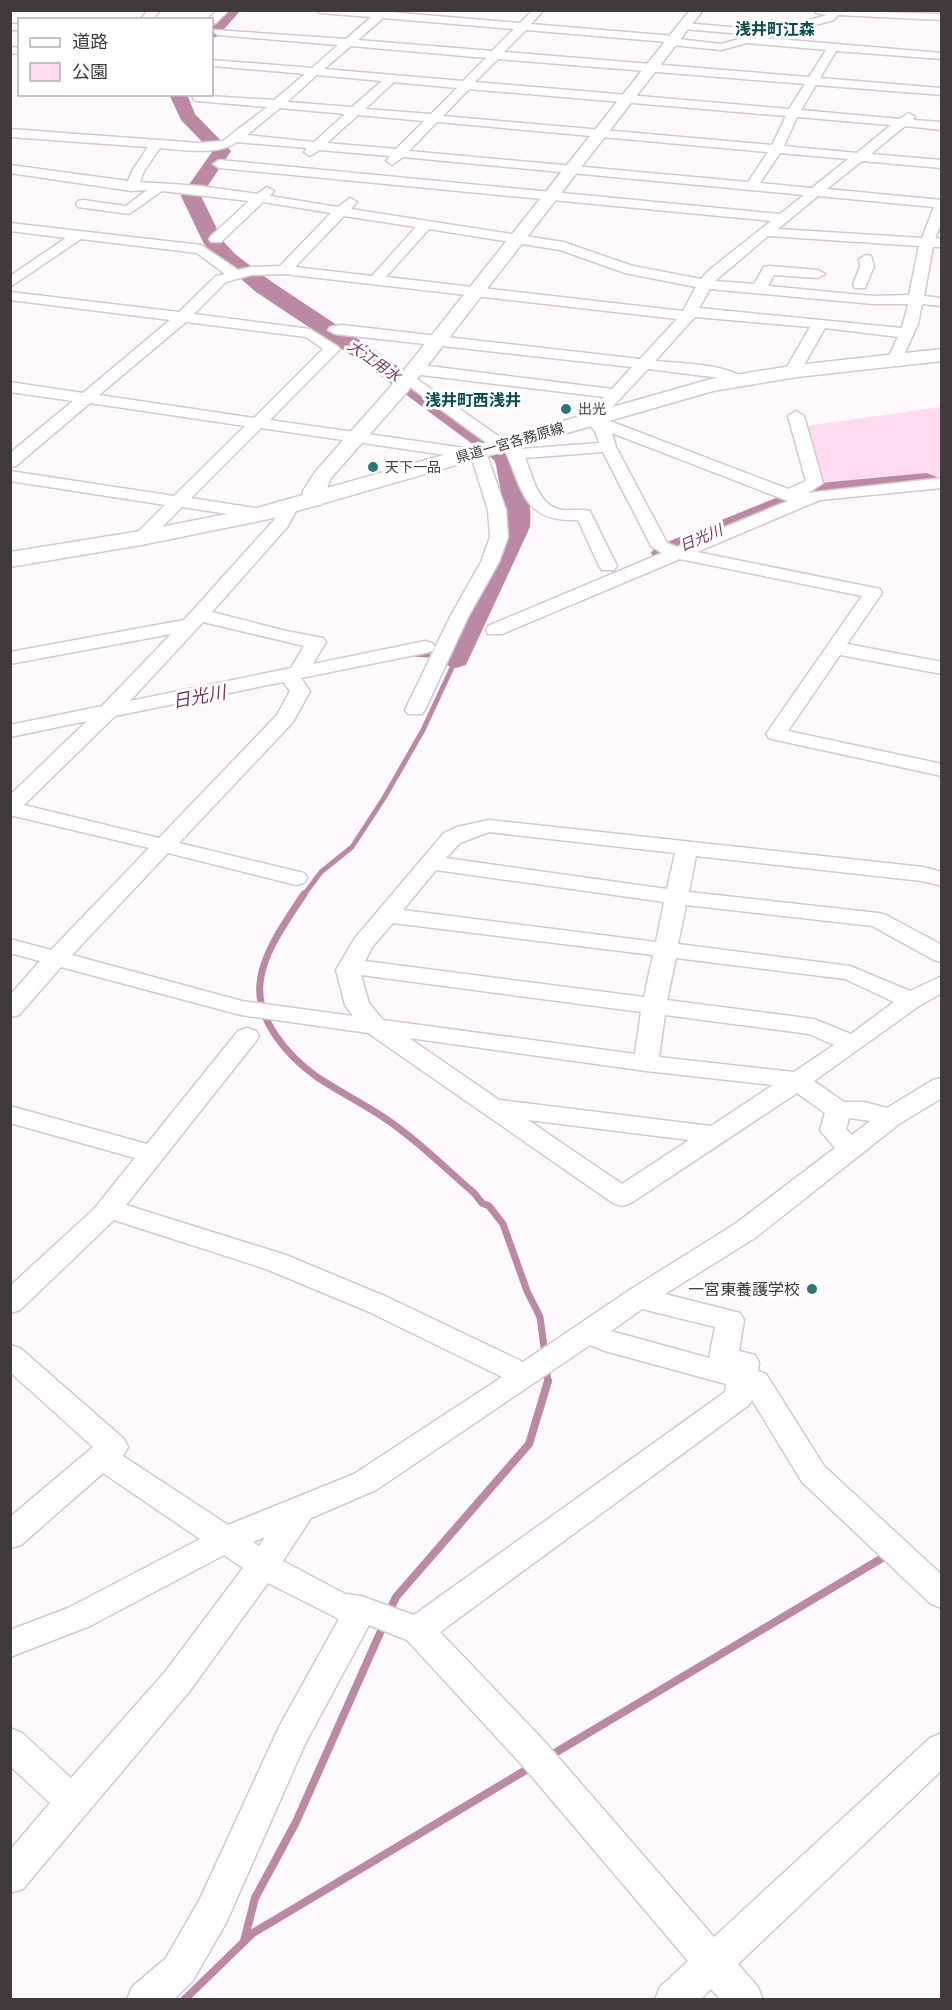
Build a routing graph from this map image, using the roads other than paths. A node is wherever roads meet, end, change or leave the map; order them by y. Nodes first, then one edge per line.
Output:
1 (320, 10) edge
2 (540, 10) edge
3 (697, 10) edge
4 (812, 10) edge
5 (836, 11) edge
6 (383, 13) edge
7 (906, 13) edge
8 (942, 17) edge
9 (524, 27) junction
10 (797, 27) junction
11 (218, 32) dead end
12 (770, 33) junction
13 (677, 35) junction
14 (746, 40) junction
15 (350, 43) junction
16 (814, 45) junction
17 (833, 47) junction
18 (497, 56) junction
19 (942, 56) edge
20 (213, 63) edge
21 (652, 68) junction
22 (315, 72) junction
23 (391, 79) junction
24 (812, 82) junction
25 (468, 85) junction
26 (693, 92) dead end
27 (941, 92) edge
28 (748, 96) dead end
29 (197, 97) dead end
30 (627, 99) junction
31 (683, 104) junction
32 (275, 105) junction
33 (742, 109) junction
34 (355, 112) junction
35 (793, 113) junction
36 (434, 119) junction
37 (901, 123) junction
38 (942, 126) edge
39 (10, 133) edge
40 (602, 134) junction
41 (229, 141) junction
42 (156, 144) junction
43 (317, 146) junction
44 (776, 150) junction
45 (399, 154) junction
46 (860, 157) junction
47 (219, 164) dead end
48 (942, 164) edge
49 (10, 169) edge
50 (573, 170) junction
51 (289, 171) junction
52 (31, 172) junction
53 (10, 183) edge
54 (111, 184) junction
55 (753, 186) junction
56 (132, 187) junction
57 (366, 187) junction
58 (158, 188) junction
59 (816, 193) junction
60 (551, 196) junction
61 (260, 198) junction
62 (942, 204) edge
63 (342, 211) junction
64 (784, 218) junction
65 (59, 220) dead end
66 (425, 225) junction
67 (10, 227) edge
68 (43, 231) junction
69 (765, 232) junction
70 (77, 236) junction
71 (516, 238) junction
72 (216, 239) dead end
73 (934, 243) edge
74 (866, 259) dead end
75 (802, 262) dead end
76 (284, 270) junction
77 (239, 273) junction
78 (375, 280) junction
79 (10, 283) edge
80 (705, 284) junction
81 (817, 284) junction
82 (860, 285) junction
83 (759, 289) junction
84 (474, 291) junction
85 (917, 295) junction
86 (10, 296) edge
87 (942, 302) edge
88 (689, 314) junction
89 (182, 318) junction
90 (813, 322) junction
91 (335, 330) dead end
92 (906, 333) junction
93 (437, 339) junction
94 (942, 355) edge
95 (894, 360) junction
96 (643, 364) junction
97 (792, 372) junction
98 (406, 378) junction
99 (737, 380) junction
100 (10, 387) edge
101 (616, 394) junction
102 (87, 398) junction
103 (796, 416) dead end
104 (592, 420) junction
105 (257, 422) junction
106 (358, 436) junction
107 (608, 447) junction
108 (494, 449) junction
109 (10, 462) edge
110 (10, 476) edge
111 (942, 483) edge
112 (794, 498) junction
113 (313, 500) junction
114 (177, 502) junction
115 (289, 507) junction
116 (261, 514) junction
117 (141, 538) junction
118 (676, 553) junction
119 (10, 560) edge
120 (608, 566) dead end
121 (196, 619) junction
122 (495, 630) dead end
123 (425, 647) dead end
124 (836, 648) junction
125 (10, 658) edge
126 (942, 668) edge
127 (293, 674) junction
128 (111, 710) junction
129 (415, 710) dead end
130 (10, 731) edge
131 (942, 770) edge
132 (10, 808) edge
133 (165, 845) junction
134 (687, 848) junction
135 (431, 863) junction
136 (296, 878) dead end
137 (942, 879) edge
138 (677, 897) junction
139 (387, 915) junction
140 (10, 946) edge
141 (666, 950) junction
142 (942, 955) edge
143 (56, 958) junction
144 (350, 966) junction
145 (942, 983) edge
146 (911, 1001) junction
147 (654, 1005) junction
148 (10, 1010) edge
149 (377, 1028) junction
150 (247, 1036) dead end
151 (853, 1044) junction
152 (646, 1063) junction
153 (796, 1080) junction
154 (942, 1086) edge
155 (495, 1108) junction
156 (838, 1110) junction
157 (10, 1114) edge
158 (890, 1119) junction
159 (714, 1135) junction
160 (851, 1150) junction
161 (152, 1154) junction
162 (108, 1209) junction
163 (638, 1298) junction
164 (10, 1303) edge
165 (589, 1331) junction
166 (10, 1355) edge
167 (529, 1374) junction
168 (742, 1377) junction
169 (102, 1457) junction
170 (301, 1507) junction
171 (10, 1536) edge
172 (227, 1539) junction
173 (263, 1565) junction
174 (942, 1595) edge
175 (365, 1611) junction
176 (409, 1627) junction
177 (10, 1644) edge
178 (10, 1743) edge
179 (942, 1748) edge
180 (72, 1802) junction
181 (10, 1877) edge
182 (712, 1962) junction
183 (145, 2000) edge
184 (673, 2000) edge
185 (745, 2000) edge

1 - 6 street
2 - 9 street
3 - 13 street
4 - 5 street
5 - 7 street
5 - 10 street
6 - 9 street
6 - 15 street
7 - 8 street
9 - 13 street
9 - 18 street
10 - 12 street
10 - 16 street
11 - 15 street
12 - 13 street
12 - 14 street
13 - 14 street
13 - 21 street
14 - 16 street
15 - 18 street
15 - 22 street
16 - 17 street
17 - 19 street
17 - 24 street
18 - 21 street
18 - 25 street
20 - 22 street
21 - 24 street
21 - 30 street
22 - 23 street
22 - 32 street
23 - 25 street
23 - 34 street
24 - 27 street
24 - 35 street
25 - 30 street
25 - 36 street
26 - 31 street
27 - 37 street
28 - 33 street
29 - 32 street
30 - 31 street
30 - 40 street
31 - 33 street
32 - 34 street
32 - 41 street
33 - 35 street
34 - 36 street
34 - 43 street
35 - 37 street
35 - 44 street
36 - 40 street
36 - 45 street
37 - 38 street
37 - 46 street
39 - 42 street
40 - 44 street
40 - 50 street
41 - 42 street
41 - 43 street
42 - 56 street
43 - 45 street
43 - 51 street
44 - 46 street
44 - 55 street
45 - 50 street
45 - 57 street
46 - 48 street
46 - 59 street
47 - 51 street
49 - 52 street
50 - 55 street
50 - 60 street
51 - 57 street
51 - 61 street
52 - 53 street
52 - 54 street
54 - 56 street
54 - 58 street
55 - 59 street
56 - 58 street
57 - 60 street
57 - 63 street
58 - 61 street
59 - 62 street
59 - 64 street
60 - 64 street
60 - 71 street
61 - 63 street
61 - 72 street
62 - 73 street
63 - 66 street
63 - 76 street
64 - 69 street
65 - 68 street
66 - 71 street
66 - 78 street
67 - 68 street
68 - 70 street
69 - 73 street
69 - 80 street
70 - 77 street
70 - 79 street
71 - 80 street
71 - 84 street
73 - 85 street
74 - 82 street
75 - 81 street
76 - 77 street
76 - 78 street
77 - 89 street
78 - 84 street
80 - 83 street
80 - 88 street
81 - 82 street
81 - 83 street
81 - 83 street
81 - 85 street
81 - 90 street
82 - 85 street
84 - 88 street
84 - 93 street
85 - 87 street
85 - 92 street
86 - 89 street
88 - 90 street
88 - 96 street
89 - 102 street
89 - 105 street
90 - 92 street
90 - 97 street
91 - 93 street
92 - 95 street
93 - 96 street
93 - 98 street
94 - 95 main road, 県道一宮各務原線
95 - 97 main road, 県道一宮各務原線
96 - 99 street
96 - 101 street
97 - 99 main road, 県道一宮各務原線
98 - 101 street
98 - 106 street
98 - 108 street
99 - 104 main road, 県道一宮各務原線
100 - 102 street
101 - 104 street
102 - 105 street
102 - 109 street
103 - 112 street
104 - 107 street
104 - 108 main road, 県道一宮各務原線
104 - 112 street
105 - 106 street
105 - 114 street
106 - 108 street
106 - 113 street
107 - 108 street
107 - 118 street
108 - 113 main road, 県道一宮各務原線
108 - 120 street
108 - 129 street
110 - 114 street
111 - 112 street
112 - 118 street
113 - 115 main road, 県道一宮各務原線
114 - 116 street
114 - 117 street
115 - 116 main road, 県道一宮各務原線
115 - 121 street
116 - 117 main road, 県道一宮各務原線
117 - 119 main road, 県道一宮各務原線
118 - 122 street
118 - 124 street
121 - 125 street
121 - 127 street
121 - 128 street
123 - 127 street
124 - 126 street
124 - 131 street
127 - 128 street
127 - 133 street
128 - 130 street
128 - 132 street
132 - 133 street
133 - 136 street
133 - 143 street
134 - 135 street
134 - 137 street
134 - 138 street
135 - 138 street
135 - 139 street
138 - 141 street
138 - 142 street
139 - 141 street
139 - 144 street
140 - 143 street
141 - 146 street
141 - 147 street
143 - 148 street
143 - 149 street
144 - 147 street
144 - 149 street
145 - 146 street
146 - 151 street
147 - 151 street
147 - 152 street
149 - 152 street
149 - 155 street
150 - 161 street
151 - 153 street
152 - 153 street
153 - 156 street
153 - 159 street
154 - 158 street
155 - 159 street
155 - 159 street
156 - 158 street
156 - 160 street
157 - 161 street
158 - 160 street
160 - 163 street
161 - 162 street
162 - 164 street
162 - 167 street
163 - 165 street
163 - 168 street
165 - 167 street
165 - 168 street
166 - 169 street
167 - 170 street
168 - 174 street
168 - 176 street
169 - 171 street
169 - 172 street
170 - 172 street
170 - 173 street
172 - 173 street
172 - 177 street
173 - 175 street
173 - 180 street
175 - 176 street
175 - 183 street
176 - 182 street
178 - 180 street
179 - 182 street
180 - 181 street
182 - 184 street
182 - 185 street

